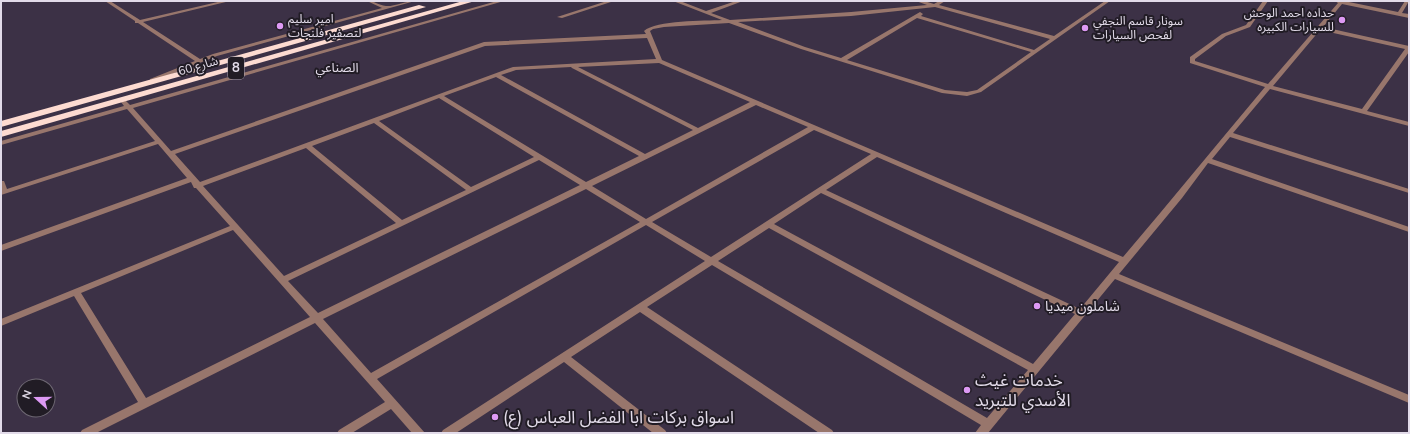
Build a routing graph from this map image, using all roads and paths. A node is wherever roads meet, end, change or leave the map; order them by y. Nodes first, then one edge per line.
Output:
1 (106, 1) edge
2 (228, 1) edge
3 (369, 1) edge
4 (413, 1) edge
5 (442, 1) edge
6 (471, 1) edge
7 (502, 1) edge
8 (612, 1) edge
9 (675, 1) edge
10 (741, 1) edge
11 (918, 1) edge
12 (943, 1) edge
13 (1108, 1) edge
14 (1266, 1) edge
15 (1407, 1) edge
16 (1339, 2) edge
17 (934, 6) junction
18 (386, 8) junction
19 (708, 12) junction
20 (1399, 14) junction
21 (916, 16) junction
22 (1409, 16) edge
23 (560, 17) dead end
24 (730, 21) junction
25 (137, 22) junction
26 (1320, 28) junction
27 (648, 36) junction
28 (1054, 38) junction
29 (1409, 48) edge
30 (1035, 52) junction
31 (198, 60) junction
32 (842, 60) junction
33 (660, 61) junction
34 (269, 63) junction
35 (573, 66) junction
36 (496, 75) junction
37 (134, 87) junction
38 (1270, 87) junction
39 (439, 96) junction
40 (756, 102) junction
41 (124, 103) junction
42 (1363, 112) junction
43 (374, 120) junction
44 (1, 124) edge
45 (1409, 124) edge
46 (814, 127) junction
47 (698, 130) junction
48 (1, 134) edge
49 (1230, 134) junction
50 (158, 142) junction
51 (1, 143) edge
52 (307, 145) junction
53 (169, 154) junction
54 (876, 154) junction
55 (644, 156) junction
56 (538, 158) junction
57 (1206, 160) junction
58 (1, 183) edge
59 (194, 183) junction
60 (585, 185) junction
61 (471, 190) junction
62 (821, 190) junction
63 (1409, 191) edge
64 (3, 193) edge
65 (646, 222) junction
66 (401, 223) junction
67 (768, 224) junction
68 (234, 227) junction
69 (1409, 230) edge
70 (1, 248) edge
71 (712, 261) junction
72 (1125, 261) junction
73 (1113, 275) junction
74 (282, 280) junction
75 (76, 292) junction
76 (640, 308) junction
77 (1081, 313) junction
78 (316, 318) junction
79 (1, 323) edge
80 (564, 357) junction
81 (1034, 369) junction
82 (370, 378) junction
83 (1409, 399) edge
84 (392, 403) junction
85 (144, 404) junction
86 (988, 424) junction
87 (86, 433) edge
88 (342, 433) edge
89 (419, 433) edge
90 (447, 433) edge
91 (661, 433) edge
92 (828, 433) edge
93 (981, 433) edge

1 - 25 street
2 - 25 street
3 - 18 street
4 - 18 street
5 - 37 highway, شارع 60 / 8
6 - 34 highway, شارع 60 / 8
7 - 34 street
8 - 23 street
9 - 19 street
10 - 19 street
11 - 17 street
12 - 17 street
13 - 28 street
14 - 38 street
15 - 20 street
16 - 20 street
16 - 26 street
17 - 21 street
17 - 24 street
17 - 28 street
18 - 31 street
19 - 24 street
20 - 22 street
21 - 30 street
21 - 32 street
24 - 27 street
24 - 32 street
25 - 31 street
26 - 29 street
26 - 38 street
27 - 33 street
27 - 53 street
28 - 30 street
29 - 42 street
30 - 32 street
31 - 37 street
33 - 35 street
33 - 40 street
34 - 41 highway, شارع 60 / 8
35 - 36 street
35 - 47 street
36 - 39 street
36 - 55 street
37 - 44 highway, شارع 60 / 8
38 - 42 street
38 - 49 street
39 - 43 street
39 - 56 street
40 - 46 street
40 - 47 street
41 - 48 highway, شارع 60 / 8
41 - 50 street
41 - 51 street
42 - 45 street
43 - 52 street
43 - 61 street
46 - 54 street
46 - 65 street
47 - 55 street
49 - 57 street
49 - 63 street
50 - 53 street
50 - 64 street
52 - 59 street
52 - 66 street
53 - 59 street
54 - 62 street
54 - 72 street
55 - 60 street
56 - 60 street
56 - 61 street
57 - 69 street
57 - 72 street
58 - 64 street
59 - 68 street
59 - 70 street
60 - 65 street
60 - 78 street
61 - 66 street
62 - 67 street
62 - 77 street
65 - 71 street
65 - 82 street
66 - 74 street
67 - 71 street
67 - 81 street
68 - 74 street
68 - 75 street
71 - 76 street
71 - 86 street
72 - 73 street
73 - 77 street
73 - 83 street
74 - 78 street
75 - 79 street
75 - 85 street
76 - 80 street
76 - 92 street
77 - 81 street
78 - 82 street
78 - 85 street
80 - 90 street
80 - 91 street
81 - 86 street
82 - 84 street
84 - 88 street
84 - 89 street
85 - 87 street
86 - 93 street

